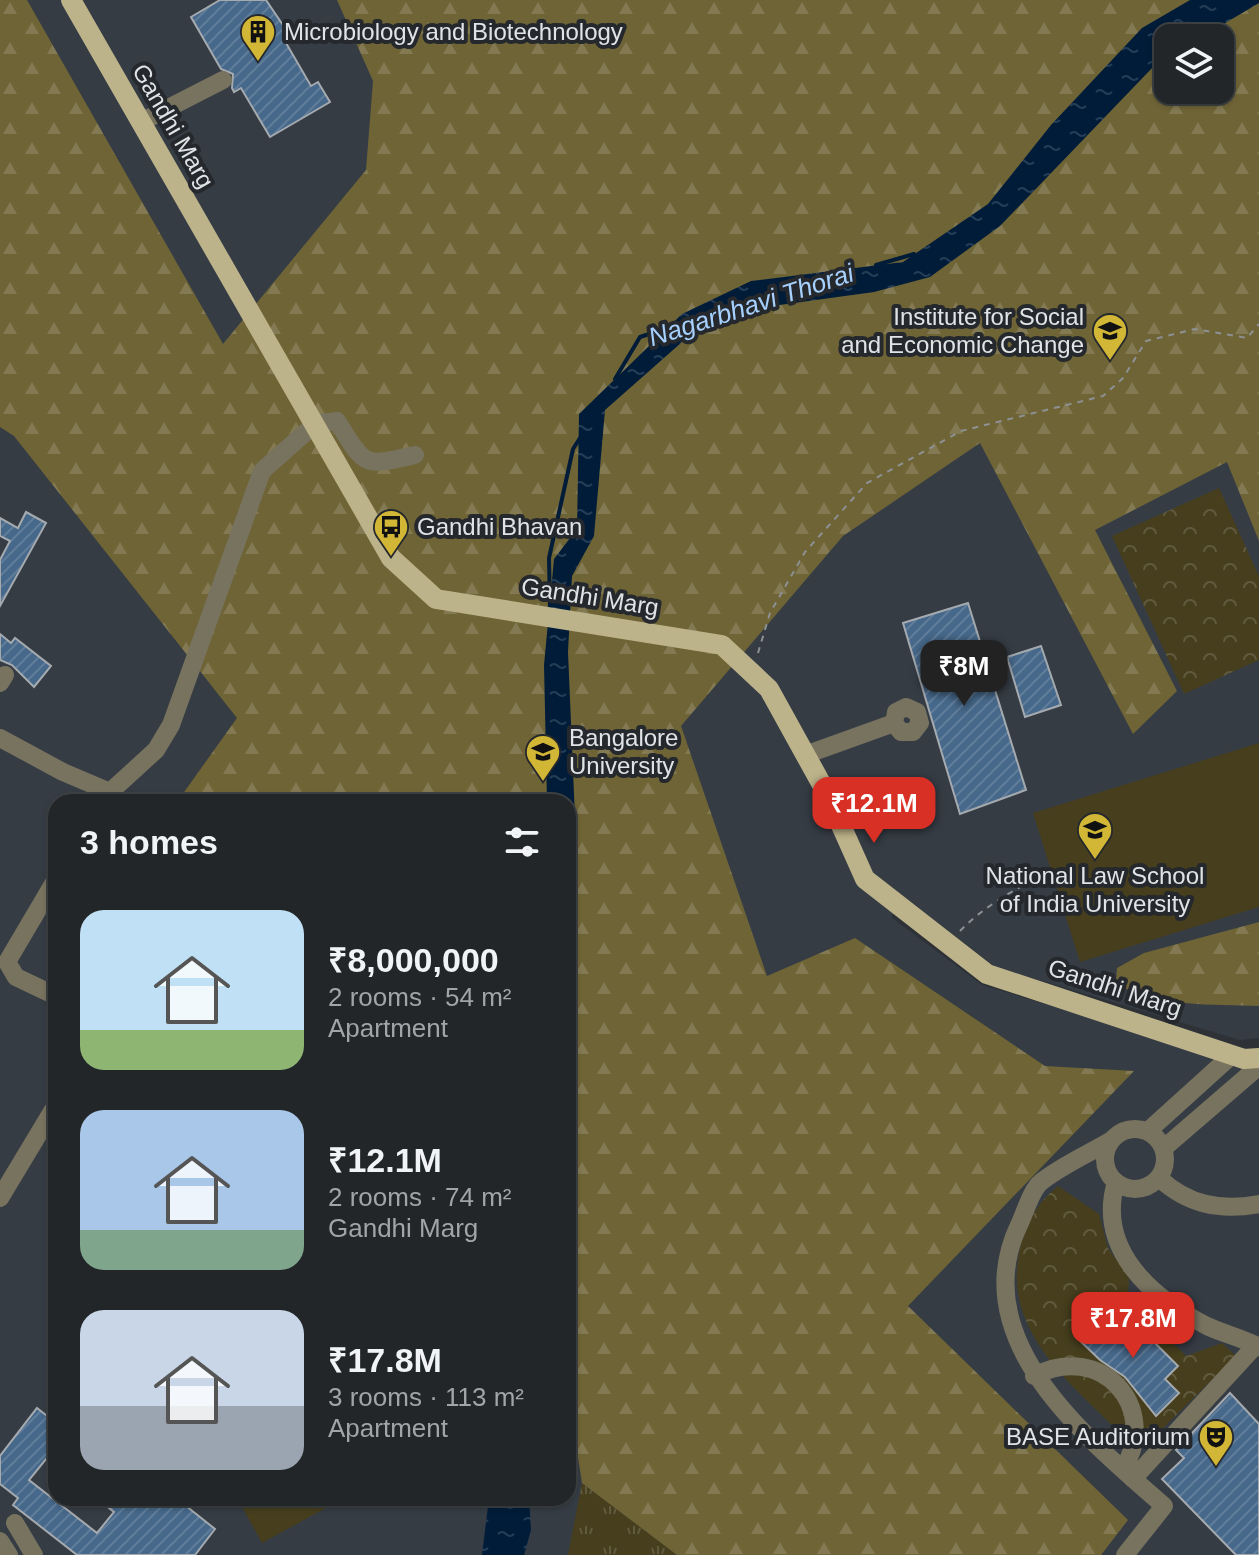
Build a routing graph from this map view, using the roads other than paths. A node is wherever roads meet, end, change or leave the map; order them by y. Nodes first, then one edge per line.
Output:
1 (71, 0) edge
2 (223, 80) dead end
3 (141, 122) junction
4 (315, 424) junction
5 (415, 455) dead end
6 (894, 723) dead end
7 (0, 738) edge
8 (805, 755) junction
9 (102, 794) edge
10 (110, 794) edge
11 (48, 893) edge
12 (48, 992) edge
13 (1232, 1055) junction
14 (1259, 1058) edge
15 (1259, 1066) edge
16 (48, 1118) edge
17 (1148, 1131) junction
18 (1110, 1141) junction
19 (1164, 1148) junction
20 (1159, 1178) junction
21 (1116, 1182) junction
22 (0, 1198) edge
23 (1259, 1204) edge
24 (1258, 1346) edge
25 (1034, 1376) junction
26 (1128, 1474) junction
27 (15, 1523) dead end
28 (0, 1541) edge
29 (9, 1555) edge
30 (34, 1555) edge
31 (1125, 1555) edge

1 - 3 main road, Gandhi Marg
2 - 3 lane
3 - 4 main road, Gandhi Marg
4 - 5 lane
4 - 8 main road, Gandhi Marg
4 - 10 lane
6 - 8 lane
7 - 9 lane
8 - 13 main road, Gandhi Marg
11 - 12 lane
13 - 14 main road, Gandhi Marg
13 - 17 lane
15 - 19 lane
16 - 22 lane
17 - 18 lane
17 - 19 lane
18 - 21 lane
18 - 25 lane
19 - 20 lane
20 - 21 lane
20 - 23 lane
21 - 24 lane
24 - 26 lane
25 - 26 lane
25 - 26 lane
26 - 31 lane
27 - 30 lane
28 - 29 lane

